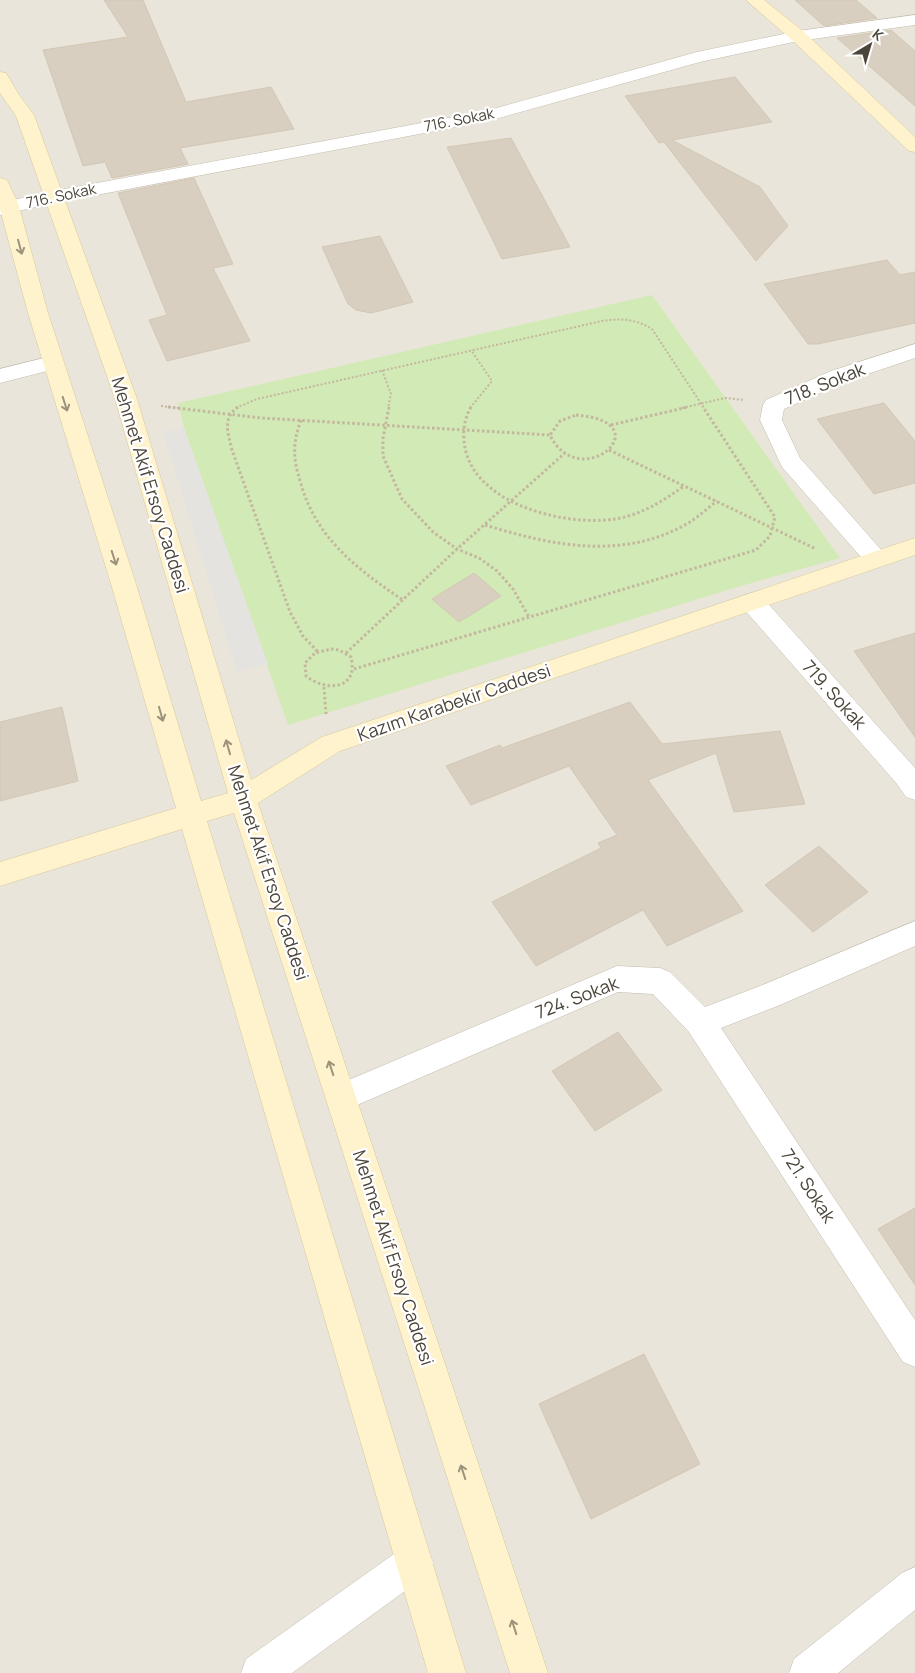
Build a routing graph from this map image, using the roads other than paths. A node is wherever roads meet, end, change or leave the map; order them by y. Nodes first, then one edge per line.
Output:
1 (754, 0) edge
2 (915, 20) edge
3 (798, 36) junction
4 (0, 77) edge
5 (915, 147) edge
6 (54, 196) junction
7 (3, 200) edge
8 (915, 351) edge
9 (52, 362) junction
10 (0, 376) edge
11 (915, 546) edge
12 (865, 563) junction
13 (752, 602) junction
14 (912, 779) edge
15 (243, 799) junction
16 (190, 814) junction
17 (0, 874) edge
18 (915, 933) edge
19 (700, 1022) junction
20 (341, 1098) junction
21 (915, 1350) edge
22 (414, 1562) junction
23 (915, 1586) edge
24 (260, 1673) edge
25 (447, 1673) edge
26 (529, 1673) edge
27 (808, 1673) edge

1 - 3 street
2 - 3 street, 716. Sokak
3 - 5 street
3 - 6 street, 716. Sokak
4 - 6 street, Mehmet Akif Ersoy Caddesi
6 - 7 street, 716. Sokak
15 -> 6 street, Mehmet Akif Ersoy Caddesi
7 -> 9 street
8 - 12 street, 718. Sokak
9 - 10 street
9 -> 16 street
11 - 12 street, Kazım Karabekir Caddesi
12 - 13 street, Kazım Karabekir Caddesi
13 - 14 street, 719. Sokak
13 - 15 street, Kazım Karabekir Caddesi
15 - 16 street, Kazım Karabekir Caddesi
20 -> 15 street, Mehmet Akif Ersoy Caddesi
16 - 17 street, Kazım Karabekir Caddesi
16 - 22 street
18 - 19 street
19 - 20 street, 724. Sokak
19 - 21 street, 721. Sokak
26 -> 20 street, Mehmet Akif Ersoy Caddesi
22 - 24 street
22 - 25 street
23 - 27 street

